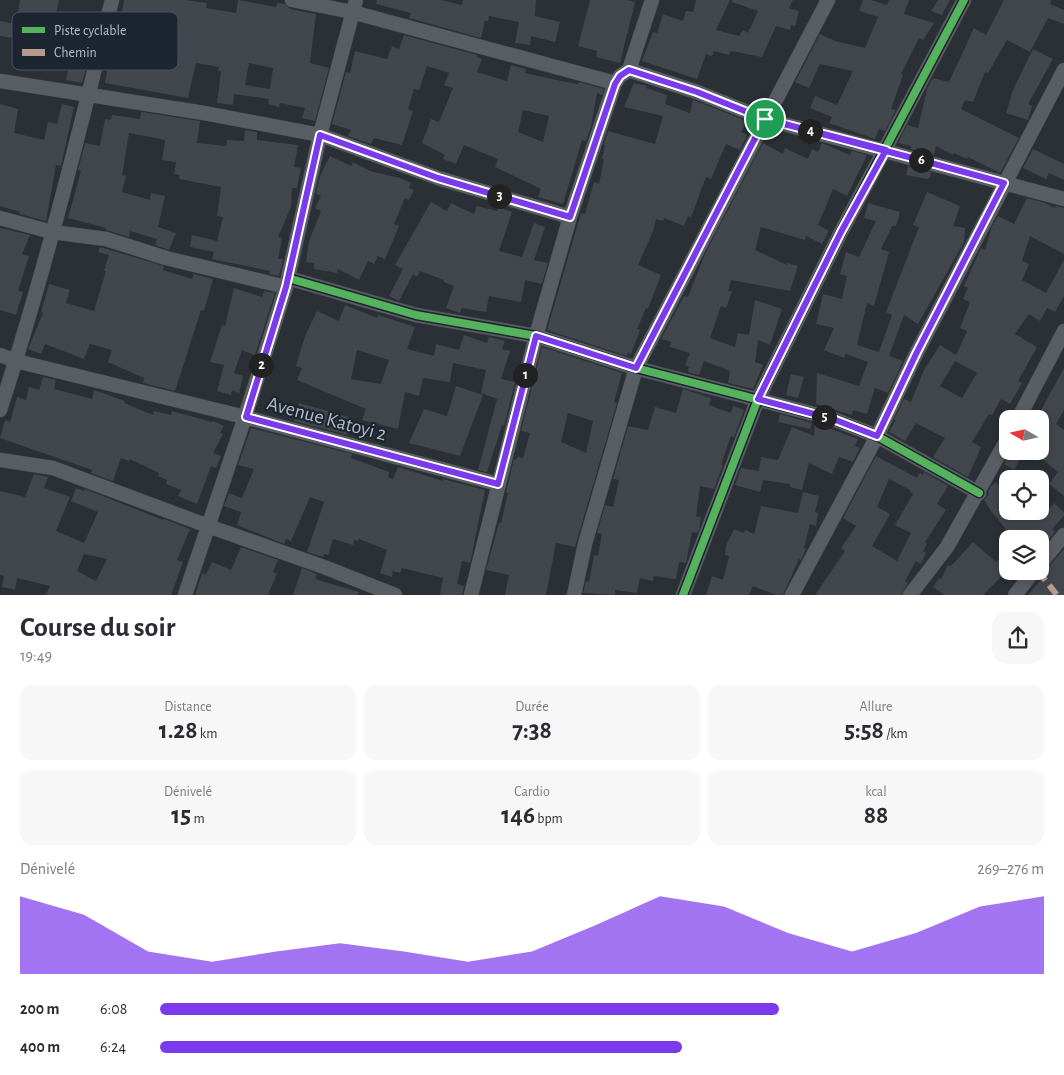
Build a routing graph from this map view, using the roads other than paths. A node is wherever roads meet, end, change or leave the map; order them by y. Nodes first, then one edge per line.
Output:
1 (292, 0) edge
2 (652, 0) edge
3 (828, 0) edge
4 (964, 0) edge
5 (354, 6) edge
6 (94, 70) edge
7 (629, 70) junction
8 (1064, 70) edge
9 (0, 81) edge
10 (615, 84) junction
11 (88, 94) junction
12 (765, 119) junction
13 (320, 135) junction
14 (886, 150) junction
15 (1004, 183) junction
16 (1064, 199) edge
17 (570, 217) junction
18 (0, 218) edge
19 (52, 232) junction
20 (287, 282) junction
21 (1064, 331) edge
22 (536, 336) junction
23 (0, 355) edge
24 (16, 361) junction
25 (636, 368) junction
26 (758, 399) junction
27 (0, 410) edge
28 (1023, 410) edge
29 (246, 417) junction
30 (877, 436) junction
31 (999, 455) edge
32 (0, 460) edge
33 (498, 484) junction
34 (979, 493) junction
35 (208, 526) junction
36 (1064, 535) edge
37 (1049, 553) edge
38 (1027, 580) edge
39 (185, 595) edge
40 (394, 595) edge
41 (471, 595) edge
42 (574, 595) edge
43 (683, 595) edge
44 (792, 595) edge
45 (910, 595) edge
46 (1015, 595) edge

1 - 5 street
2 - 7 street
3 - 12 street
4 - 14 street
5 - 10 street
5 - 13 street
6 - 11 street
7 - 10 street
7 - 12 street
8 - 15 street
9 - 11 street
10 - 17 street
11 - 13 street
11 - 19 street
12 - 14 street
12 - 25 street
13 - 17 street
13 - 20 street
14 - 15 street
14 - 26 street
15 - 16 street
15 - 30 street
17 - 22 street
18 - 19 street
19 - 20 street
19 - 24 street
20 - 22 street
20 - 29 street
21 - 28 street
22 - 25 street
22 - 33 street
23 - 24 street, Avenue Katoyi 2
24 - 27 street
24 - 29 street, Avenue Katoyi 2
25 - 26 street
25 - 42 street
26 - 30 street
26 - 43 street
29 - 33 street, Avenue Katoyi 2
29 - 35 street
30 - 34 street
30 - 44 street
31 - 34 street
32 - 35 street
33 - 41 street
34 - 45 street
35 - 39 street
35 - 40 street
36 - 37 street
38 - 46 street

